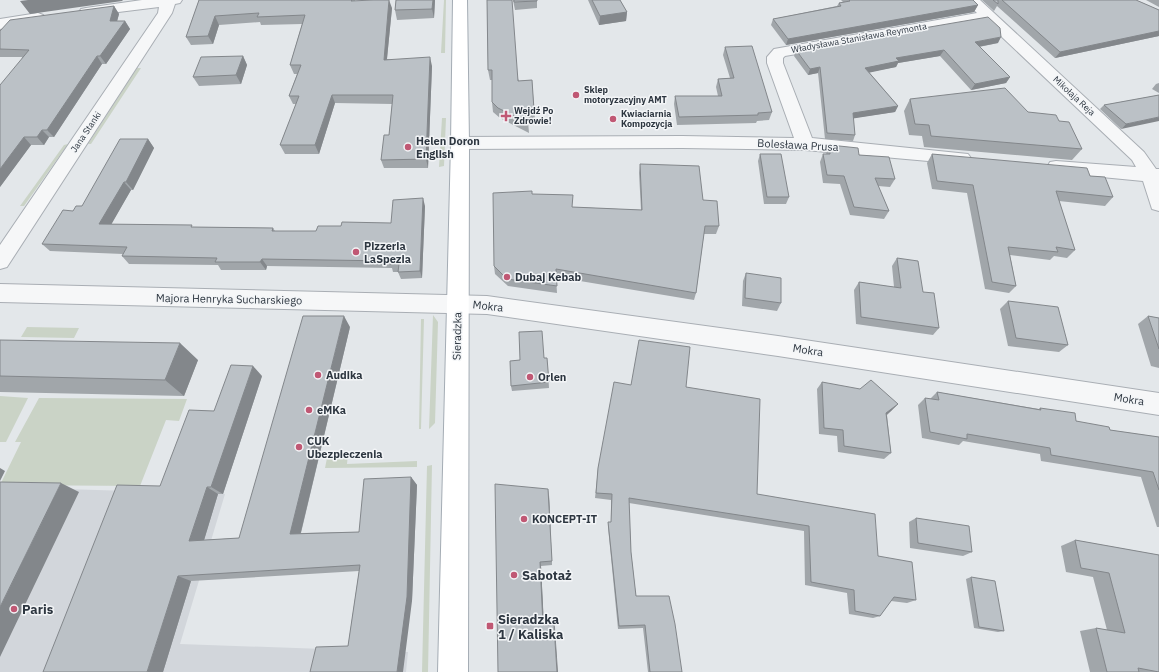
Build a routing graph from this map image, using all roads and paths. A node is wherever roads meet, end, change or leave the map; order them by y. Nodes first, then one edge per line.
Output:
1 (172, 0) edge
2 (460, 0) edge
3 (971, 0) edge
4 (69, 14) edge
5 (54, 16) edge
6 (988, 16) junction
7 (0, 24) edge
8 (460, 143) junction
9 (804, 144) junction
10 (977, 159) edge
11 (1040, 165) edge
12 (1154, 176) edge
13 (1159, 204) edge
14 (0, 261) edge
15 (0, 293) edge
16 (457, 303) junction
17 (1159, 404) edge
18 (453, 672) edge

1 - 4 street
1 - 14 street, Jana Stanki
2 - 8 main road, Sieradzka
3 - 6 street, Mikołaja Reja
5 - 7 street
6 - 9 street, Władysława Stanisława Reymonta
6 - 12 street, Mikołaja Reja
8 - 9 street, Bolesława Prusa
8 - 16 main road, Sieradzka
9 - 10 street, Bolesława Prusa
11 - 12 street
12 - 13 street, Mikołaja Reja
15 - 16 street, Majora Henryka Sucharskiego
16 - 17 street, Mokra
16 - 18 main road, Sieradzka

